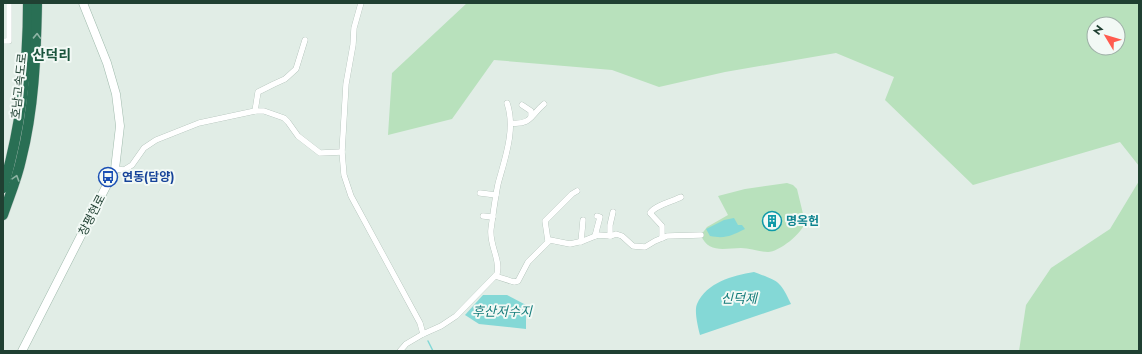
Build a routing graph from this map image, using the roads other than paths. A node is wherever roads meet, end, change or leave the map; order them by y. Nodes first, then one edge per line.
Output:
1 (9, 3) edge
2 (28, 3) edge
3 (37, 3) edge
4 (83, 3) edge
5 (362, 3) edge
6 (305, 40) dead end
7 (3, 41) edge
8 (507, 102) dead end
9 (544, 104) dead end
10 (522, 105) dead end
11 (255, 110) junction
12 (531, 117) junction
13 (511, 123) junction
14 (342, 152) junction
15 (115, 169) junction
16 (3, 188) edge
17 (577, 191) dead end
18 (480, 193) dead end
19 (496, 195) junction
20 (681, 197) dead end
21 (612, 212) dead end
22 (3, 215) edge
23 (483, 216) dead end
24 (597, 216) dead end
25 (493, 217) junction
26 (584, 220) dead end
27 (701, 235) dead end
28 (595, 236) junction
29 (610, 236) junction
30 (662, 238) junction
31 (548, 241) junction
32 (581, 242) junction
33 (495, 276) junction
34 (423, 334) junction
35 (25, 349) edge
36 (400, 351) edge

1 - 7 street
2 - 16 highway, 호남고속도로
22 -> 3 highway, 호남고속도로
4 - 15 main road, 창평현로
5 - 14 street
6 - 11 street
8 - 13 street
9 - 12 street
10 - 12 street
11 - 14 street
11 - 15 street
12 - 13 street
13 - 19 street
14 - 34 street
15 - 35 main road, 창평현로
17 - 31 street
18 - 19 street
19 - 25 street
20 - 30 street
21 - 29 street
23 - 25 street
24 - 28 street
25 - 33 street
26 - 32 street
27 - 30 street
28 - 29 street
28 - 32 street
29 - 30 street
31 - 32 street
31 - 33 street
33 - 34 street
34 - 36 street

